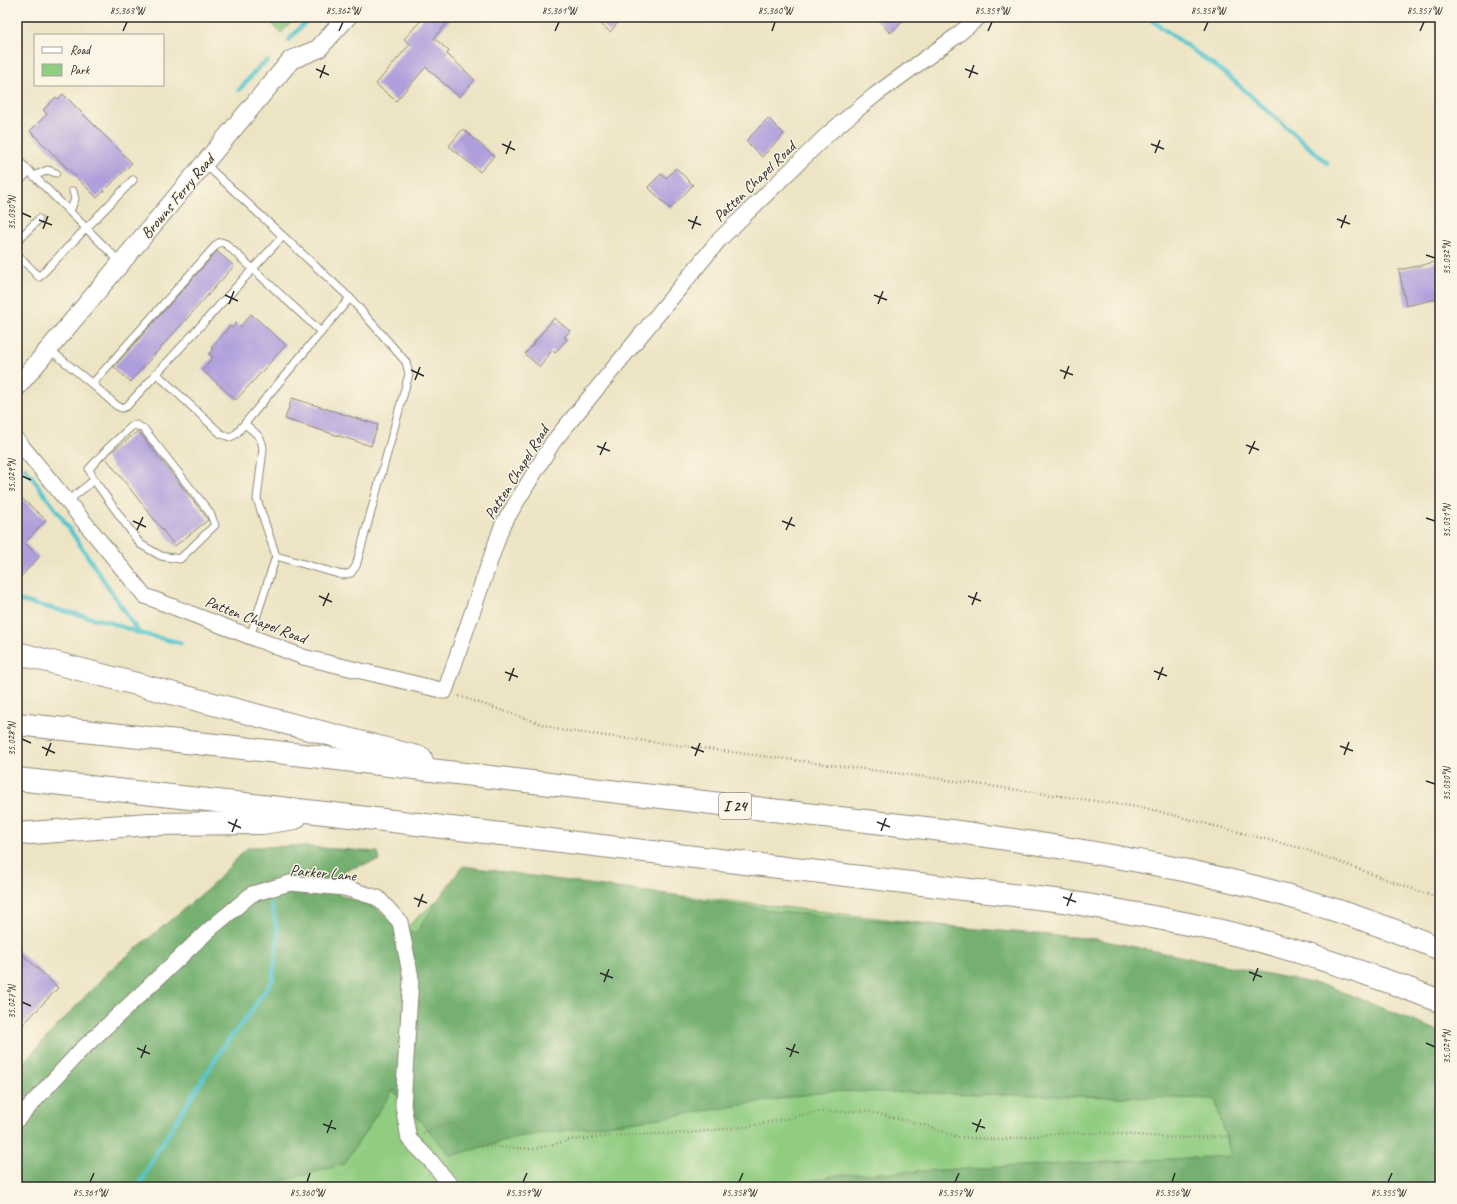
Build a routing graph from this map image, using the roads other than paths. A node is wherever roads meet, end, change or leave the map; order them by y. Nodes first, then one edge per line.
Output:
1 (347, 17) edge
2 (979, 17) edge
3 (17, 159) edge
4 (204, 163) junction
5 (56, 173) dead end
6 (32, 174) junction
7 (133, 180) dead end
8 (17, 184) edge
9 (73, 191) dead end
10 (70, 211) junction
11 (39, 218) dead end
12 (86, 227) junction
13 (283, 236) junction
14 (17, 240) edge
15 (17, 254) edge
16 (121, 263) junction
17 (252, 269) junction
18 (350, 298) junction
19 (321, 332) junction
20 (48, 349) junction
21 (156, 373) junction
22 (92, 384) junction
23 (17, 387) edge
24 (245, 424) junction
25 (17, 440) edge
26 (94, 480) junction
27 (68, 502) junction
28 (276, 556) junction
29 (250, 637) junction
30 (17, 653) edge
31 (17, 724) edge
32 (17, 779) edge
33 (502, 779) junction
34 (325, 814) junction
35 (17, 834) edge
36 (1440, 949) edge
37 (1440, 1001) edge
38 (17, 1120) edge
39 (452, 1187) edge

1 - 4 street, Browns Ferry Road
2 - 29 street, Patten Chapel Road
3 - 6 lane
4 - 13 lane
4 - 16 street, Browns Ferry Road
5 - 6 lane
6 - 8 lane
6 - 10 lane
7 - 12 lane
9 - 10 lane
10 - 12 lane
11 - 14 lane
12 - 15 lane
12 - 16 lane
13 - 17 lane
13 - 18 lane
16 - 20 street, Browns Ferry Road
17 - 19 lane
17 - 21 lane
17 - 22 lane
18 - 19 lane
18 - 28 lane
19 - 24 lane
20 - 22 lane
20 - 23 street, Browns Ferry Road
21 - 22 lane
21 - 24 lane
24 - 28 lane
25 - 27 street, Patten Chapel Road
26 - 26 lane
26 - 27 lane
27 - 29 street, Patten Chapel Road
28 - 29 lane
30 - 33 highway
31 - 33 highway, I 24
32 - 34 highway
33 - 36 highway, I 24
34 - 35 highway
34 - 37 highway
38 - 39 street, Parker Lane

